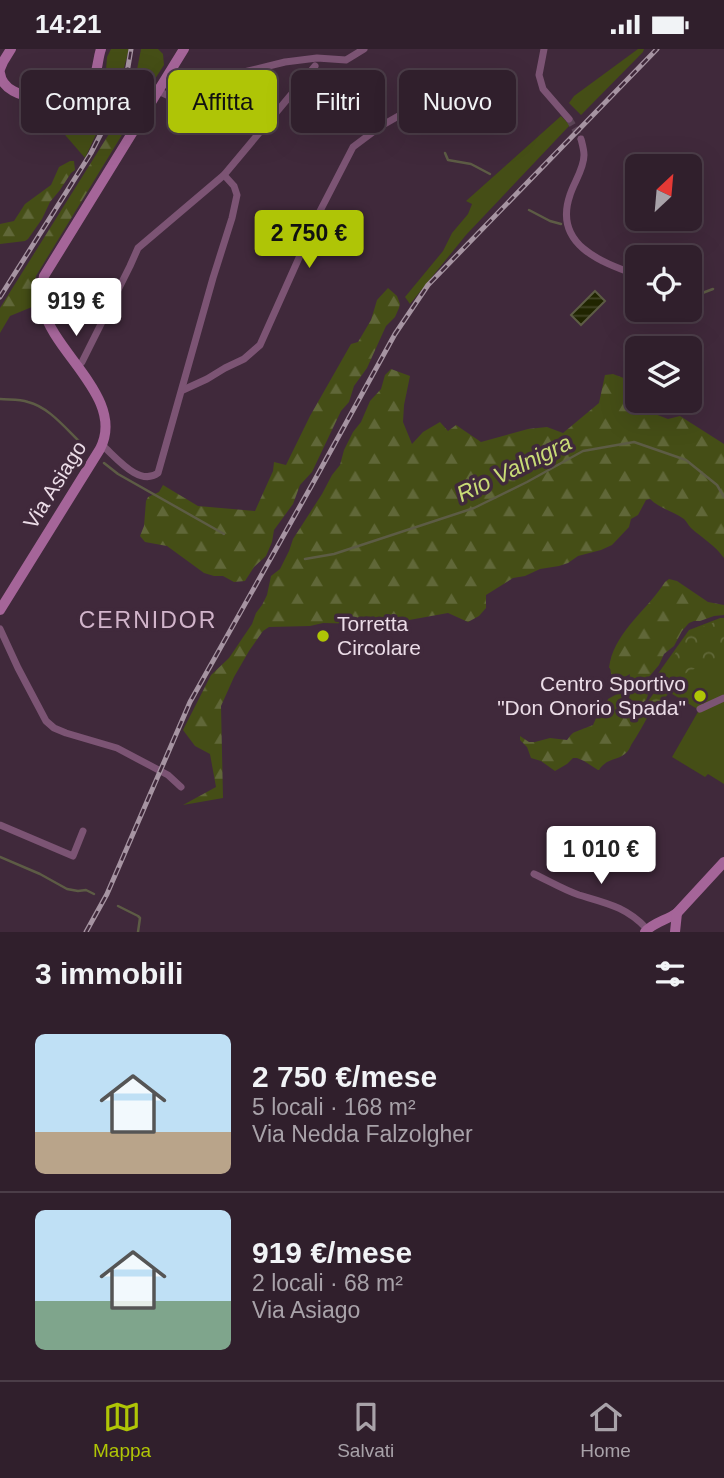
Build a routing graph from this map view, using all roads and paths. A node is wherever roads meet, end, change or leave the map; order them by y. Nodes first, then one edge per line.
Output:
1 (11, 49) edge
2 (101, 49) edge
3 (182, 49) edge
4 (364, 49) edge
5 (544, 49) edge
6 (315, 66) dead end
7 (0, 71) edge
8 (158, 90) junction
9 (399, 116) edge
10 (569, 119) tunnel mouth
11 (581, 139) tunnel mouth
12 (224, 175) junction
13 (625, 271) edge
14 (77, 367) junction
15 (183, 390) junction
16 (102, 445) junction
17 (0, 610) edge
18 (0, 629) edge
19 (724, 698) edge
20 (701, 709) dead end
21 (181, 787) dead end
22 (0, 825) edge
23 (83, 831) dead end
24 (724, 862) edge
25 (534, 874) dead end
26 (677, 913) junction
27 (657, 924) junction
28 (646, 931) edge
29 (674, 932) edge

1 - 7 main road
2 - 7 main road
3 - 8 main road, Via Asiago
4 - 8 street
5 - 10 street
6 - 12 street
8 - 14 main road, Via Asiago
9 - 15 street
11 - 13 street
12 - 14 street
12 - 15 street
14 - 16 main road, Via Asiago
15 - 16 street
16 - 17 main road, Via Asiago
18 - 21 street
19 - 20 street
22 - 23 street
24 - 26 main road
25 - 28 street
26 - 27 main road
26 - 29 main road
27 - 28 main road
27 - 29 main road

